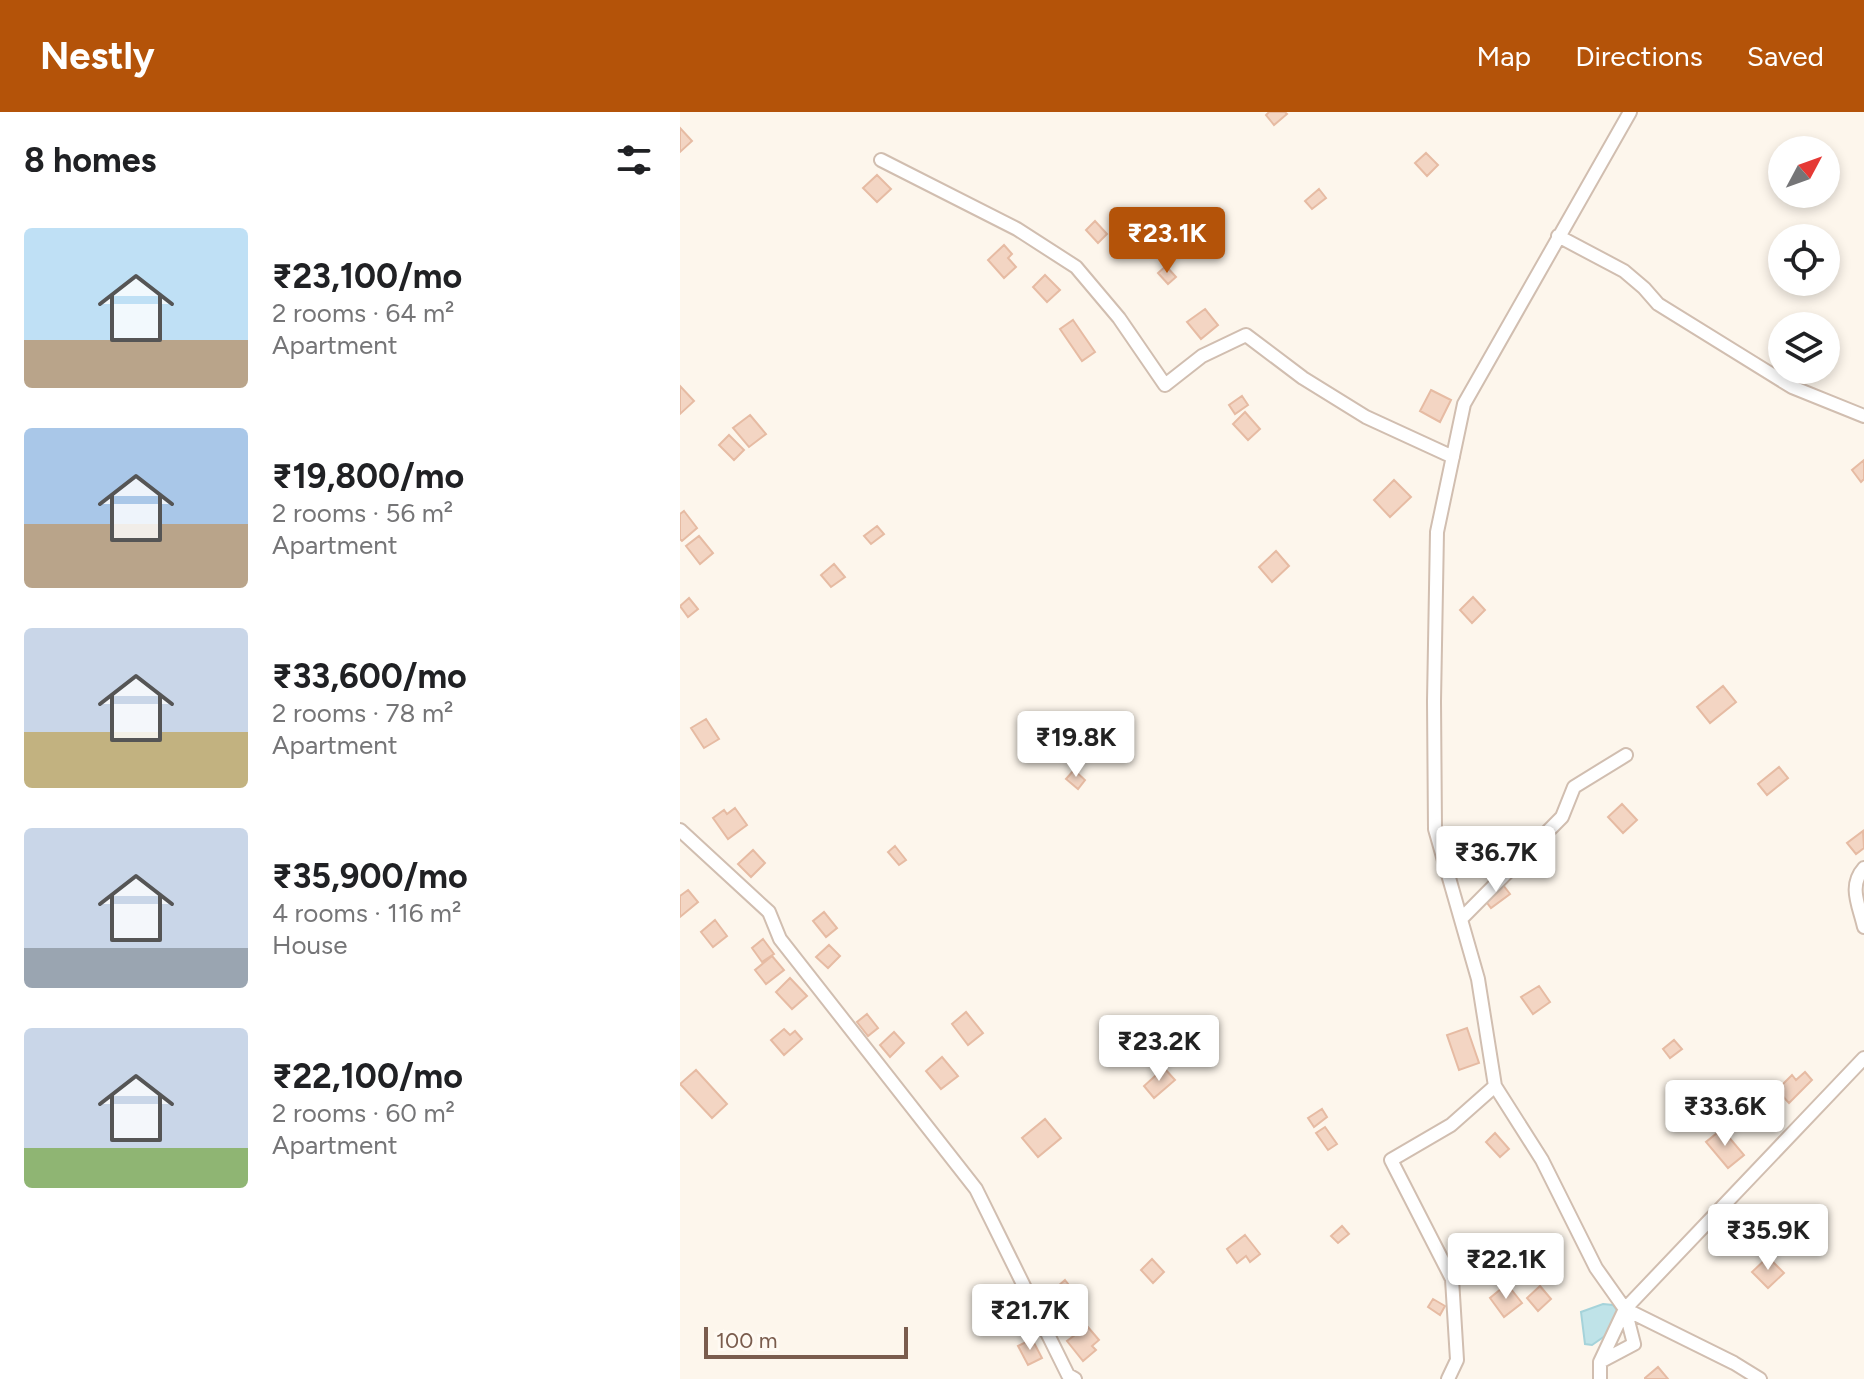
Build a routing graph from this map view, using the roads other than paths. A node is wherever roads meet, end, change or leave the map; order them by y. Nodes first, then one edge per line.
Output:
1 (1630, 112) edge
2 (881, 160) dead end
3 (1558, 236) junction
4 (1864, 416) edge
5 (1453, 457) junction
6 (1626, 755) dead end
7 (680, 830) edge
8 (1864, 868) edge
9 (1461, 919) junction
10 (1864, 927) edge
11 (1864, 1058) edge
12 (1495, 1086) junction
13 (1625, 1309) junction
14 (1600, 1362) junction
15 (1075, 1379) edge
16 (1448, 1379) edge
17 (1600, 1379) edge
18 (1760, 1379) edge

1 - 3 street
2 - 5 street
3 - 4 street
3 - 5 street
5 - 9 street
6 - 9 street
7 - 15 street
8 - 10 street
9 - 12 street
11 - 13 street
12 - 13 street
12 - 16 street
13 - 14 street
13 - 14 street
13 - 18 street
14 - 17 street

